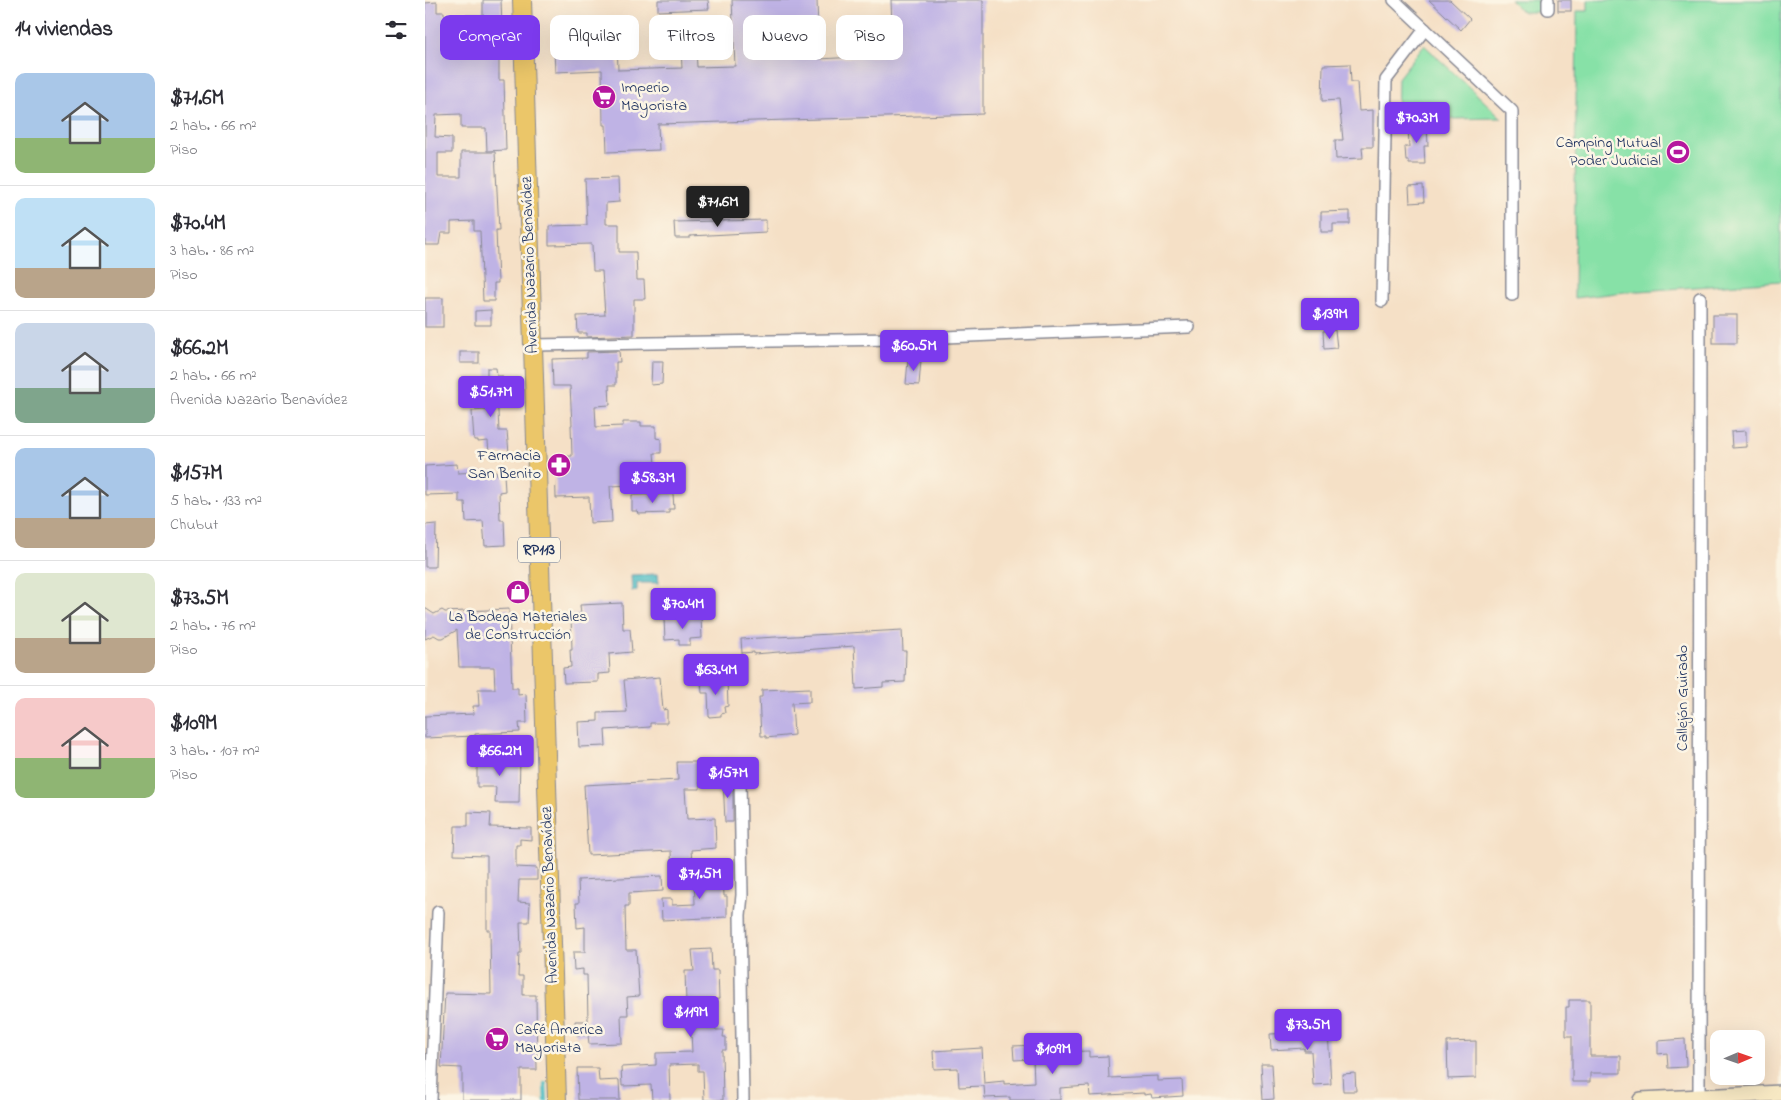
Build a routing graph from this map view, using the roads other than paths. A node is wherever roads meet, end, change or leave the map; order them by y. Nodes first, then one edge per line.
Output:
1 (521, 0) edge
2 (1394, 0) edge
3 (1425, 29) junction
4 (1513, 295) dead end
5 (1700, 298) dead end
6 (1382, 301) dead end
7 (1189, 327) dead end
8 (533, 345) junction
9 (740, 781) dead end
10 (438, 912) dead end
11 (429, 1023) edge
12 (1773, 1096) edge
13 (1699, 1097) junction
14 (431, 1100) edge
15 (557, 1100) edge
16 (743, 1100) edge
17 (1641, 1100) edge

1 - 8 main road, Avenida Nazario Benavídez / RP113
2 - 3 street
3 - 4 street
3 - 6 street
5 - 13 street, Callejón Guirado
7 - 8 street
8 - 15 main road, Avenida Nazario Benavídez / RP113
9 - 16 street
10 - 11 street
11 - 14 street
12 - 13 street
13 - 17 street

